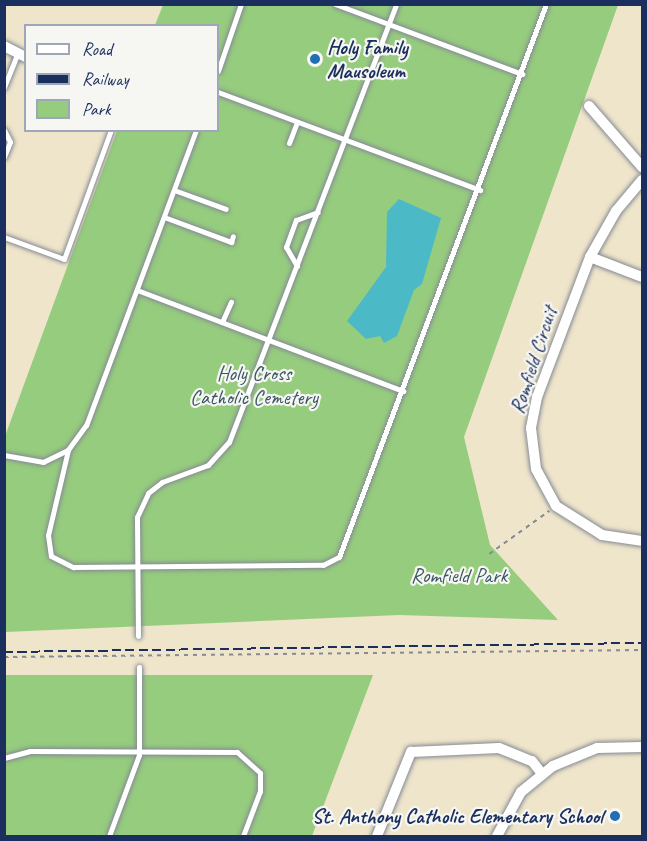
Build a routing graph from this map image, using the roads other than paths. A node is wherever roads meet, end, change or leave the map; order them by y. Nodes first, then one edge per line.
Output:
1 (241, 4) edge
2 (335, 4) edge
3 (396, 4) edge
4 (546, 4) edge
5 (389, 25) junction
6 (4, 46) edge
7 (22, 55) edge
8 (219, 68) edge
9 (522, 74) junction
10 (4, 87) edge
11 (219, 92) edge
12 (590, 106) dead end
13 (297, 122) junction
14 (4, 130) edge
15 (110, 132) edge
16 (195, 132) edge
17 (345, 140) junction
18 (289, 143) dead end
19 (4, 157) edge
20 (642, 167) edge
21 (642, 180) edge
22 (174, 190) junction
23 (480, 190) junction
24 (226, 209) dead end
25 (318, 212) junction
26 (164, 217) junction
27 (233, 236) dead end
28 (4, 237) edge
29 (590, 257) junction
30 (297, 266) junction
31 (642, 277) edge
32 (137, 290) junction
33 (231, 302) dead end
34 (222, 322) junction
35 (269, 340) junction
36 (403, 391) junction
37 (68, 450) junction
38 (4, 455) edge
39 (642, 541) edge
40 (138, 566) junction
41 (138, 636) dead end
42 (139, 667) dead end
43 (642, 747) edge
44 (139, 755) junction
45 (4, 758) edge
46 (542, 774) junction
47 (109, 837) edge
48 (243, 837) edge
49 (377, 837) edge
50 (497, 837) edge

1 - 8 lane
2 - 5 lane
3 - 5 lane
4 - 9 lane
5 - 9 lane
5 - 17 lane
6 - 7 street
7 - 10 lane
9 - 23 lane
11 - 13 lane
12 - 20 street
13 - 17 lane
13 - 18 lane
14 - 19 lane
15 - 28 lane
16 - 22 lane
17 - 23 lane
17 - 25 lane
21 - 29 street, Romfield Circuit
22 - 24 lane
22 - 26 lane
23 - 36 lane
25 - 30 lane
25 - 30 lane
26 - 27 lane
26 - 32 lane
29 - 31 street
29 - 39 street, Romfield Circuit
30 - 35 lane
32 - 34 lane
32 - 37 lane
33 - 34 lane
34 - 35 lane
35 - 36 lane
35 - 40 lane
36 - 40 lane
37 - 38 lane
37 - 40 lane
40 - 41 lane
42 - 44 lane
43 - 46 street
44 - 45 lane
44 - 47 lane
44 - 48 lane
46 - 49 street
46 - 50 street

